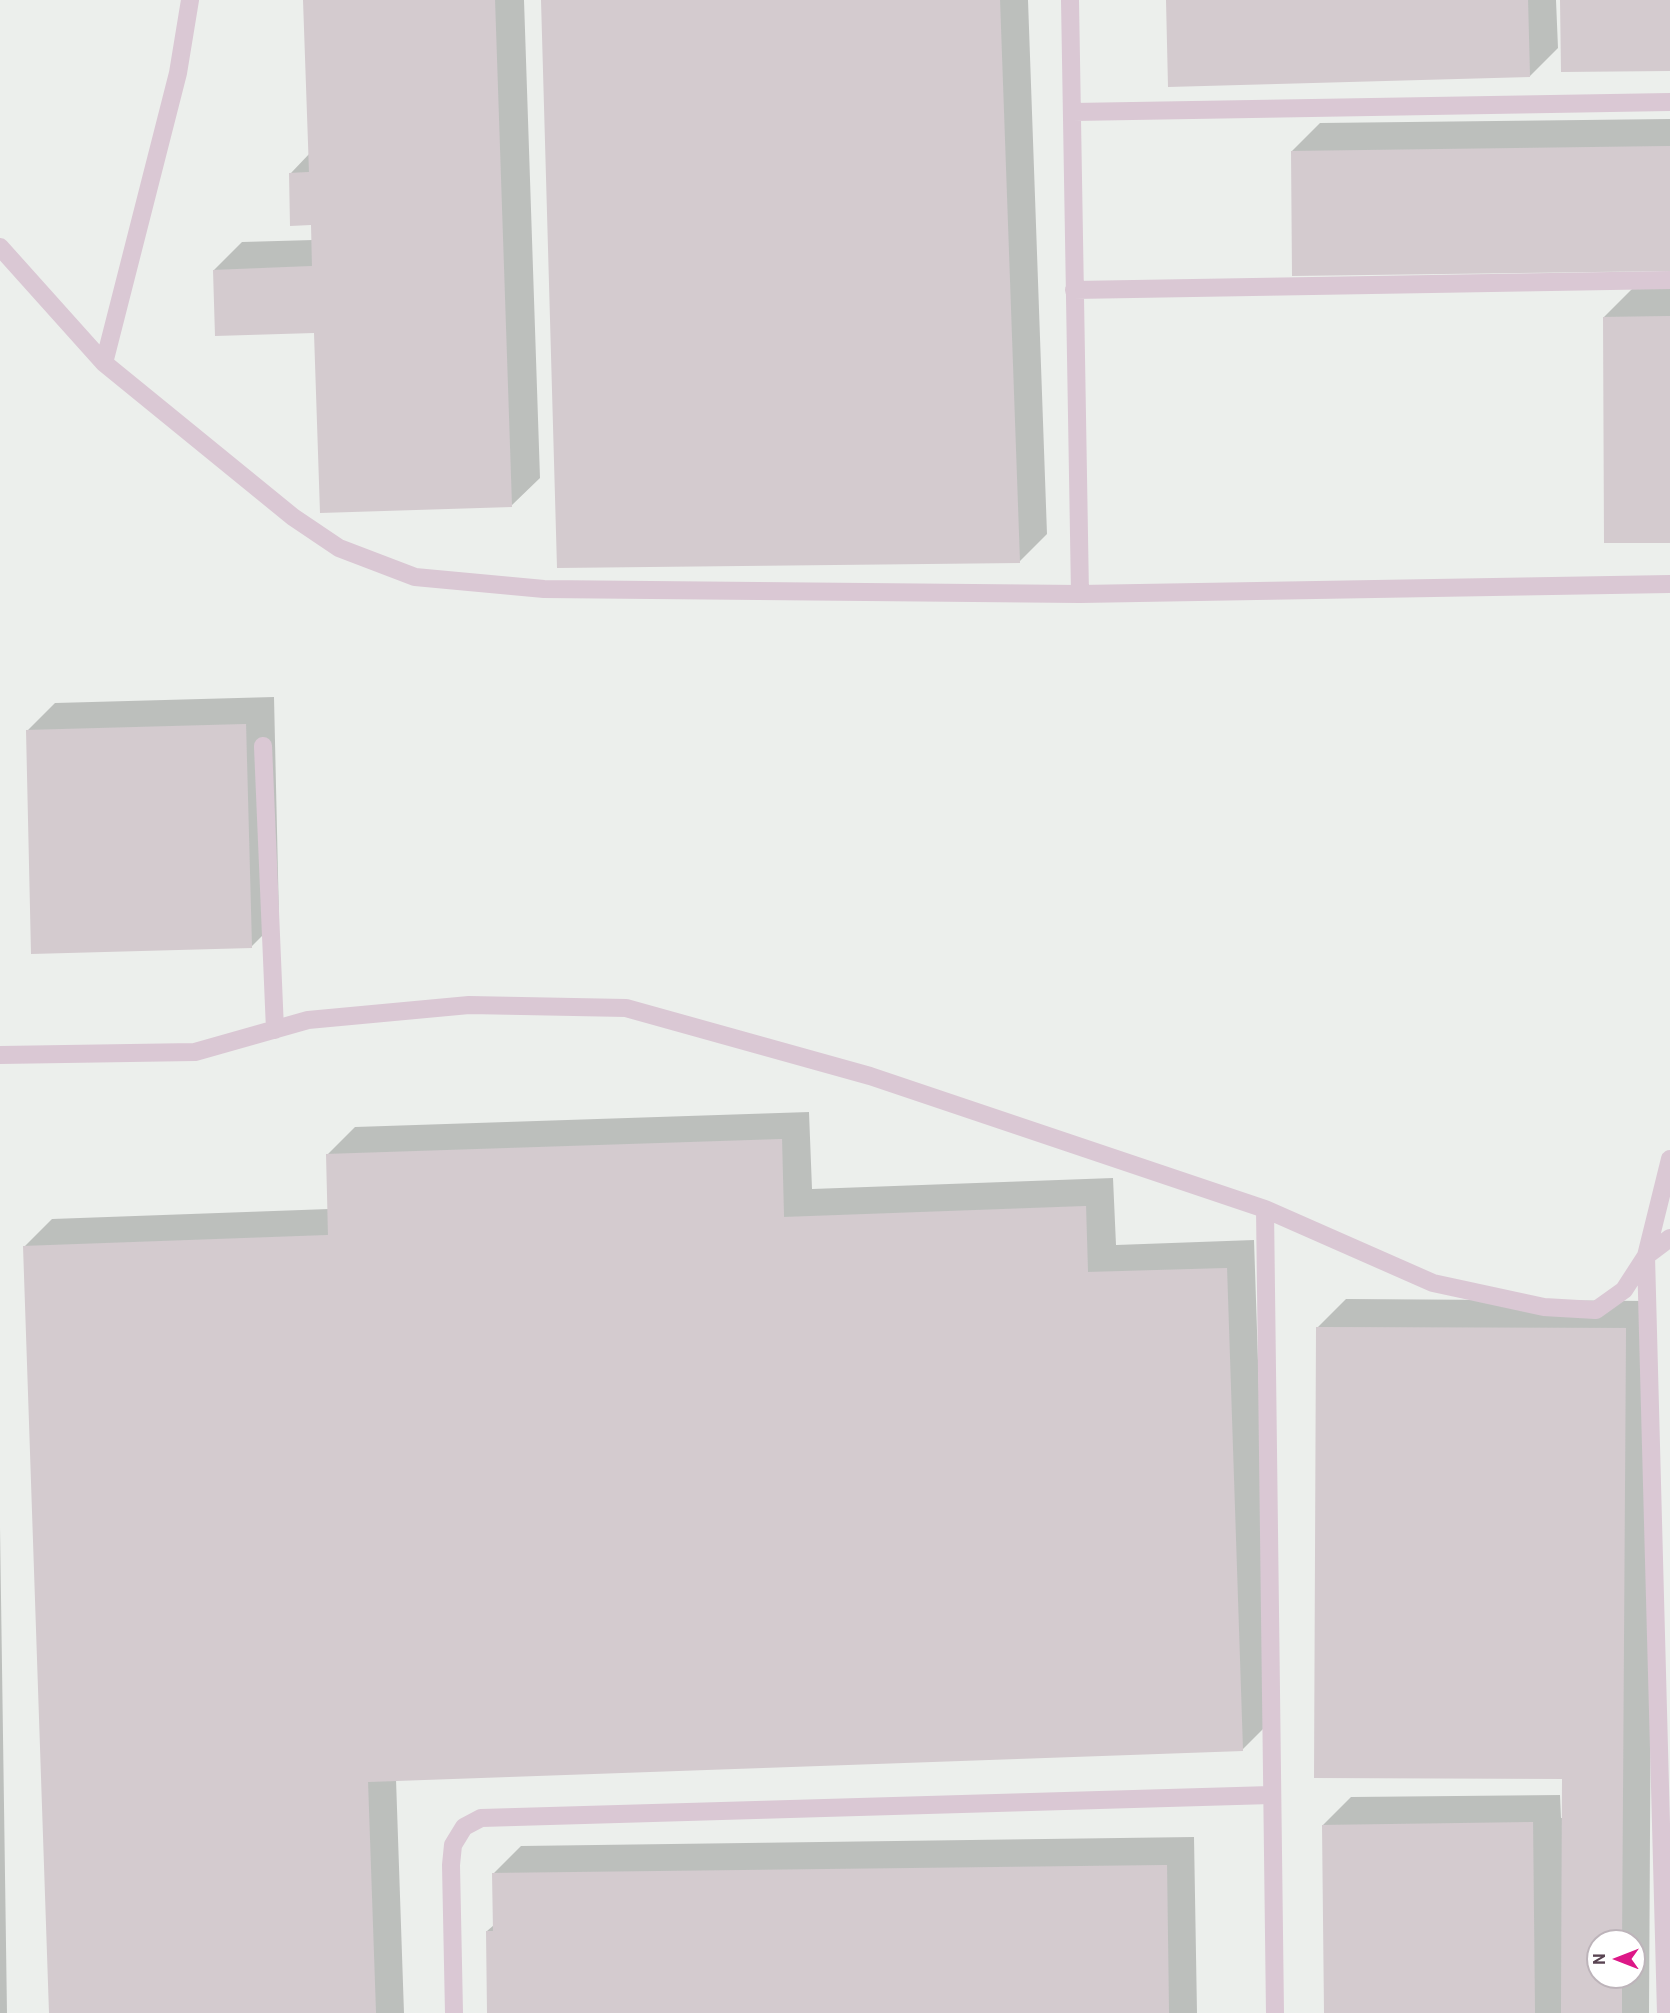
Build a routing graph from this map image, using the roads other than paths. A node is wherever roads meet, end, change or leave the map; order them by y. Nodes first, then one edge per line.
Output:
1 (190, 0) edge
2 (1070, 0) edge
3 (1670, 102) edge
4 (1073, 112) junction
5 (0, 247) edge
6 (1670, 279) edge
7 (1074, 290) junction
8 (104, 363) junction
9 (1670, 584) edge
10 (1080, 594) junction
11 (263, 746) dead end
12 (275, 1030) junction
13 (0, 1055) edge
14 (1670, 1159) edge
15 (1265, 1209) junction
16 (1670, 1238) edge
17 (1646, 1256) junction
18 (1271, 1795) junction
19 (454, 2013) edge
20 (1275, 2013) edge
21 (1666, 2013) edge

1 - 8 lane
2 - 4 lane
3 - 4 lane
4 - 7 lane
5 - 8 lane
6 - 7 lane
7 - 10 lane
8 - 10 lane
9 - 10 lane
11 - 12 lane
12 - 13 lane
12 - 15 lane
14 - 17 lane
15 - 17 lane
15 - 18 lane
16 - 17 lane
17 - 21 lane
18 - 19 lane
18 - 20 lane

